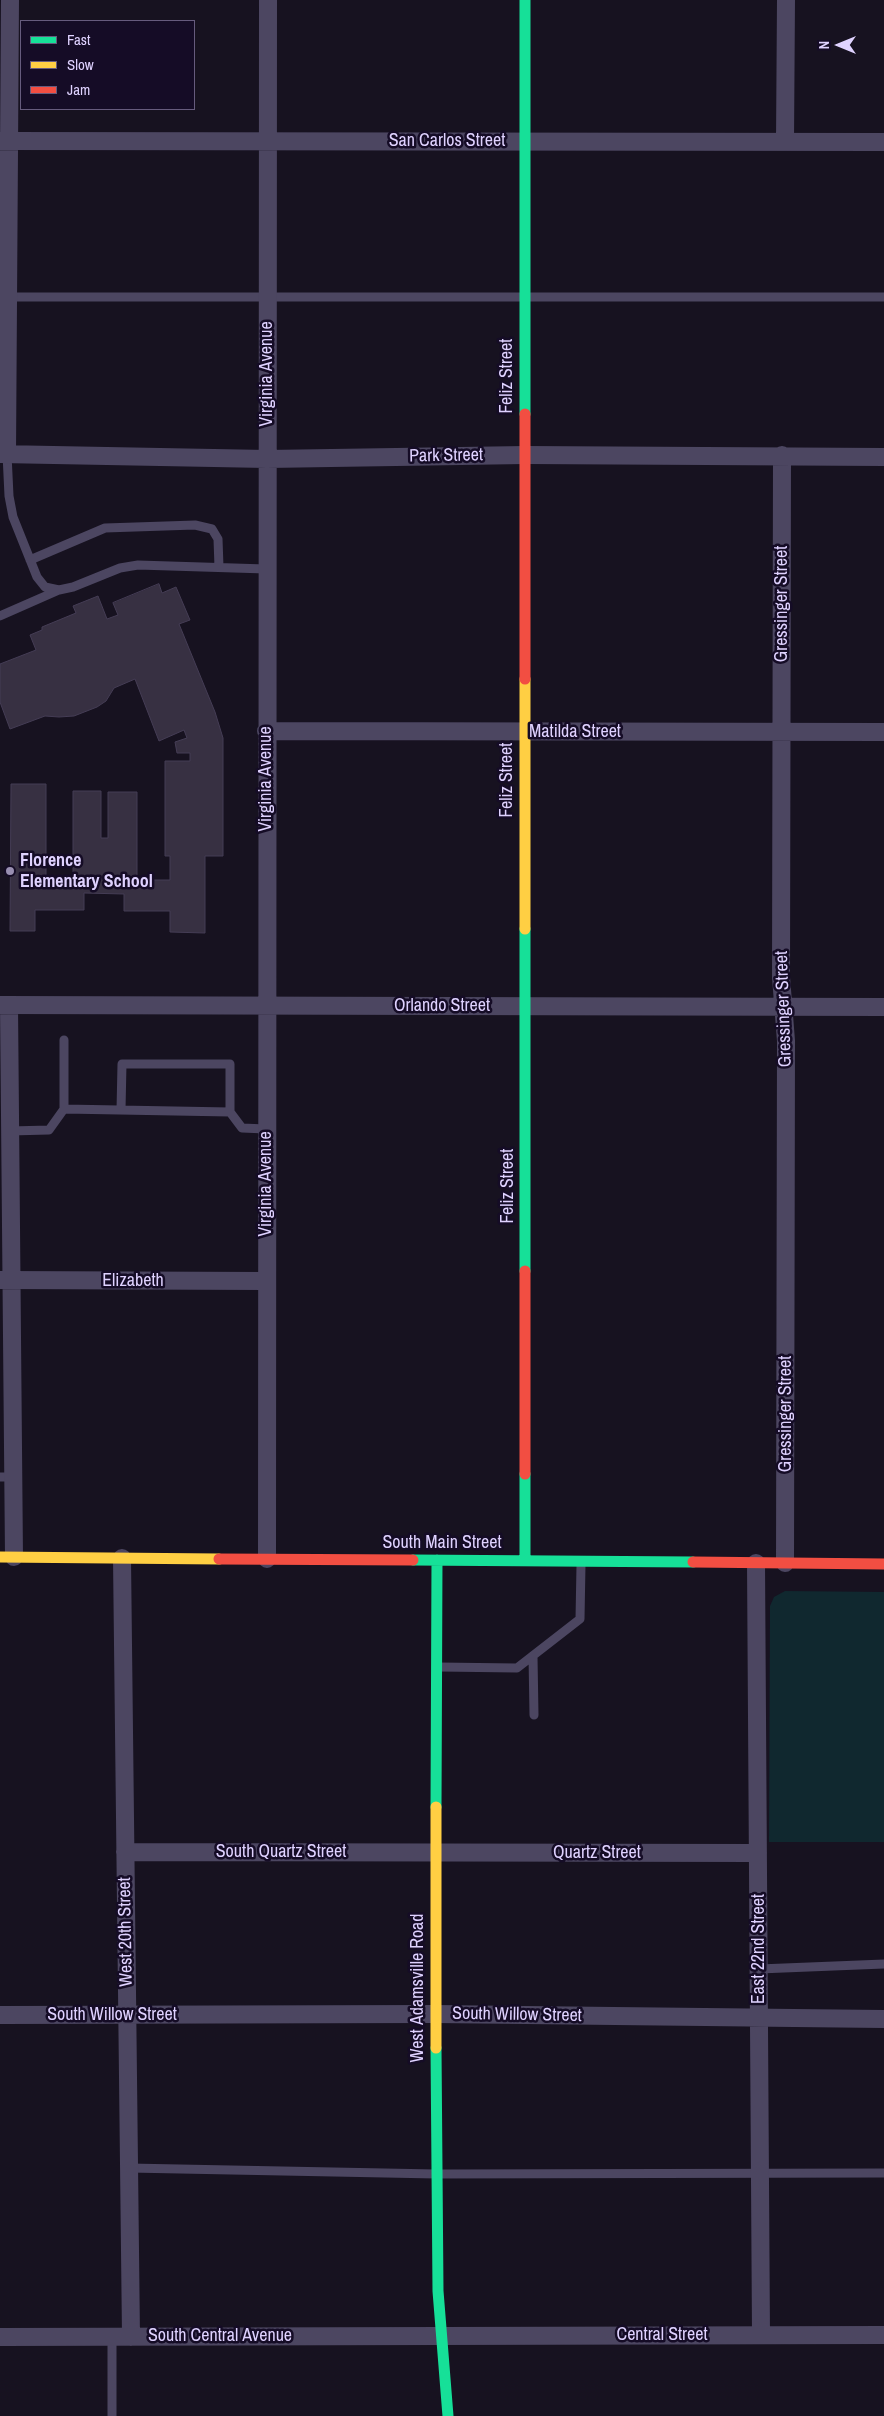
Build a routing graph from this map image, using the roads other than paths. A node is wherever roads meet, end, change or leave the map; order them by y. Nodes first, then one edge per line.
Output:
1 (10, 0) edge
2 (268, 0) edge
3 (525, 0) edge
4 (786, 0) edge
5 (5, 141) edge
6 (268, 141) junction
7 (525, 141) junction
8 (786, 141) junction
9 (884, 142) edge
10 (525, 296) junction
11 (4, 297) edge
12 (884, 297) edge
13 (267, 298) junction
14 (4, 454) edge
15 (525, 455) junction
16 (782, 455) junction
17 (884, 457) edge
18 (267, 459) junction
19 (30, 560) junction
20 (219, 567) junction
21 (266, 569) junction
22 (58, 590) junction
23 (0, 616) edge
24 (266, 731) junction
25 (525, 732) junction
26 (782, 732) junction
27 (884, 732) edge
28 (4, 1005) edge
29 (266, 1006) junction
30 (525, 1006) junction
31 (784, 1007) junction
32 (884, 1007) edge
33 (64, 1040) dead end
34 (64, 1108) junction
35 (121, 1110) junction
36 (230, 1112) junction
37 (266, 1129) junction
38 (10, 1131) junction
39 (6, 1280) edge
40 (266, 1281) junction
41 (7, 1477) edge
42 (7, 1557) edge
43 (122, 1558) junction
44 (267, 1559) junction
45 (437, 1560) junction
46 (525, 1561) junction
47 (582, 1562) junction
48 (756, 1563) junction
49 (786, 1563) junction
50 (884, 1564) edge
51 (533, 1656) junction
52 (436, 1667) junction
53 (534, 1715) dead end
54 (125, 1852) junction
55 (758, 1852) junction
56 (436, 1853) junction
57 (884, 1964) edge
58 (759, 1969) junction
59 (435, 2014) junction
60 (0, 2015) edge
61 (127, 2015) junction
62 (760, 2018) junction
63 (884, 2019) edge
64 (129, 2168) junction
65 (884, 2173) edge
66 (436, 2174) junction
67 (760, 2174) junction
68 (440, 2335) junction
69 (761, 2335) junction
70 (884, 2335) edge
71 (0, 2337) edge
72 (112, 2337) junction
73 (131, 2337) junction
74 (112, 2416) edge
75 (448, 2416) edge

1 - 5 street
2 - 6 street, Virginia Avenue
3 - 7 street, Feliz Street
4 - 8 street
5 - 6 street, San Carlos Street
5 - 11 street
6 - 7 street, San Carlos Street
6 - 13 street, Virginia Avenue
7 - 8 street, San Carlos Street
7 - 10 street, Feliz Street
8 - 9 street, San Carlos Street
10 - 12 lane
10 - 13 lane
10 - 15 street, Feliz Street
11 - 13 lane
11 - 14 street
13 - 18 street, Virginia Avenue
14 - 18 street, Park Street
14 - 19 lane
15 - 16 street, Park Street
15 - 18 street, Park Street
15 - 25 street, Feliz Street
16 - 17 street, Park Street
16 - 26 street, Gressinger Street
18 - 21 street, Virginia Avenue
19 - 20 lane
19 - 22 lane
20 - 21 lane
20 - 22 lane
21 - 24 street, Virginia Avenue
22 - 23 lane
24 - 25 street, Matilda Street
24 - 29 street, Virginia Avenue
25 - 26 street, Matilda Street
25 - 30 street, Feliz Street
26 - 27 street, Matilda Street
26 - 31 street, Gressinger Street
28 - 29 street, Orlando Street
28 - 38 street
29 - 30 street, Orlando Street
29 - 37 street, Virginia Avenue
30 - 31 street, Orlando Street
30 - 46 street, Feliz Street
31 - 32 street, Orlando Street
31 - 49 street, Gressinger Street
33 - 34 lane
34 - 35 lane
34 - 38 lane
35 - 36 lane
35 - 36 lane
36 - 37 lane
37 - 40 street, Virginia Avenue
38 - 39 street
39 - 40 street, Elizabeth
39 - 41 street
40 - 44 street, Virginia Avenue
41 - 42 street
42 - 43 street, South Main Street
43 - 44 street, South Main Street
43 - 54 street, West 20th Street
44 - 45 street, South Main Street
45 - 46 street, South Main Street
45 - 52 street, West Adamsville Road
46 - 47 street, South Main Street
47 - 48 street, South Main Street
47 - 51 lane
48 - 49 street, South Main Street
48 - 55 street, East 22nd Street
49 - 50 street, South Main Street
51 - 52 lane
51 - 53 lane
52 - 56 street, West Adamsville Road
54 - 56 street, South Quartz Street
54 - 61 street, West 20th Street
55 - 56 street, Quartz Street
55 - 58 street, East 22nd Street
56 - 59 street, West Adamsville Road
57 - 58 lane
58 - 62 street, East 22nd Street
59 - 61 street, South Willow Street
59 - 62 street, South Willow Street
59 - 66 street, West Adamsville Road
60 - 61 street, South Willow Street
61 - 64 street, West 20th Street
62 - 63 street, South Willow Street
62 - 67 street, East 22nd Street
64 - 66 lane
64 - 73 street, West 20th Street
65 - 67 lane
66 - 67 lane
66 - 68 street, West Adamsville Road
67 - 69 street, East 22nd Street
68 - 69 street, Central Street
68 - 73 street, South Central Avenue
68 - 75 street, West Adamsville Road
69 - 70 street, Central Street
71 - 72 street, South Central Avenue
72 - 73 street, South Central Avenue
72 - 74 lane

